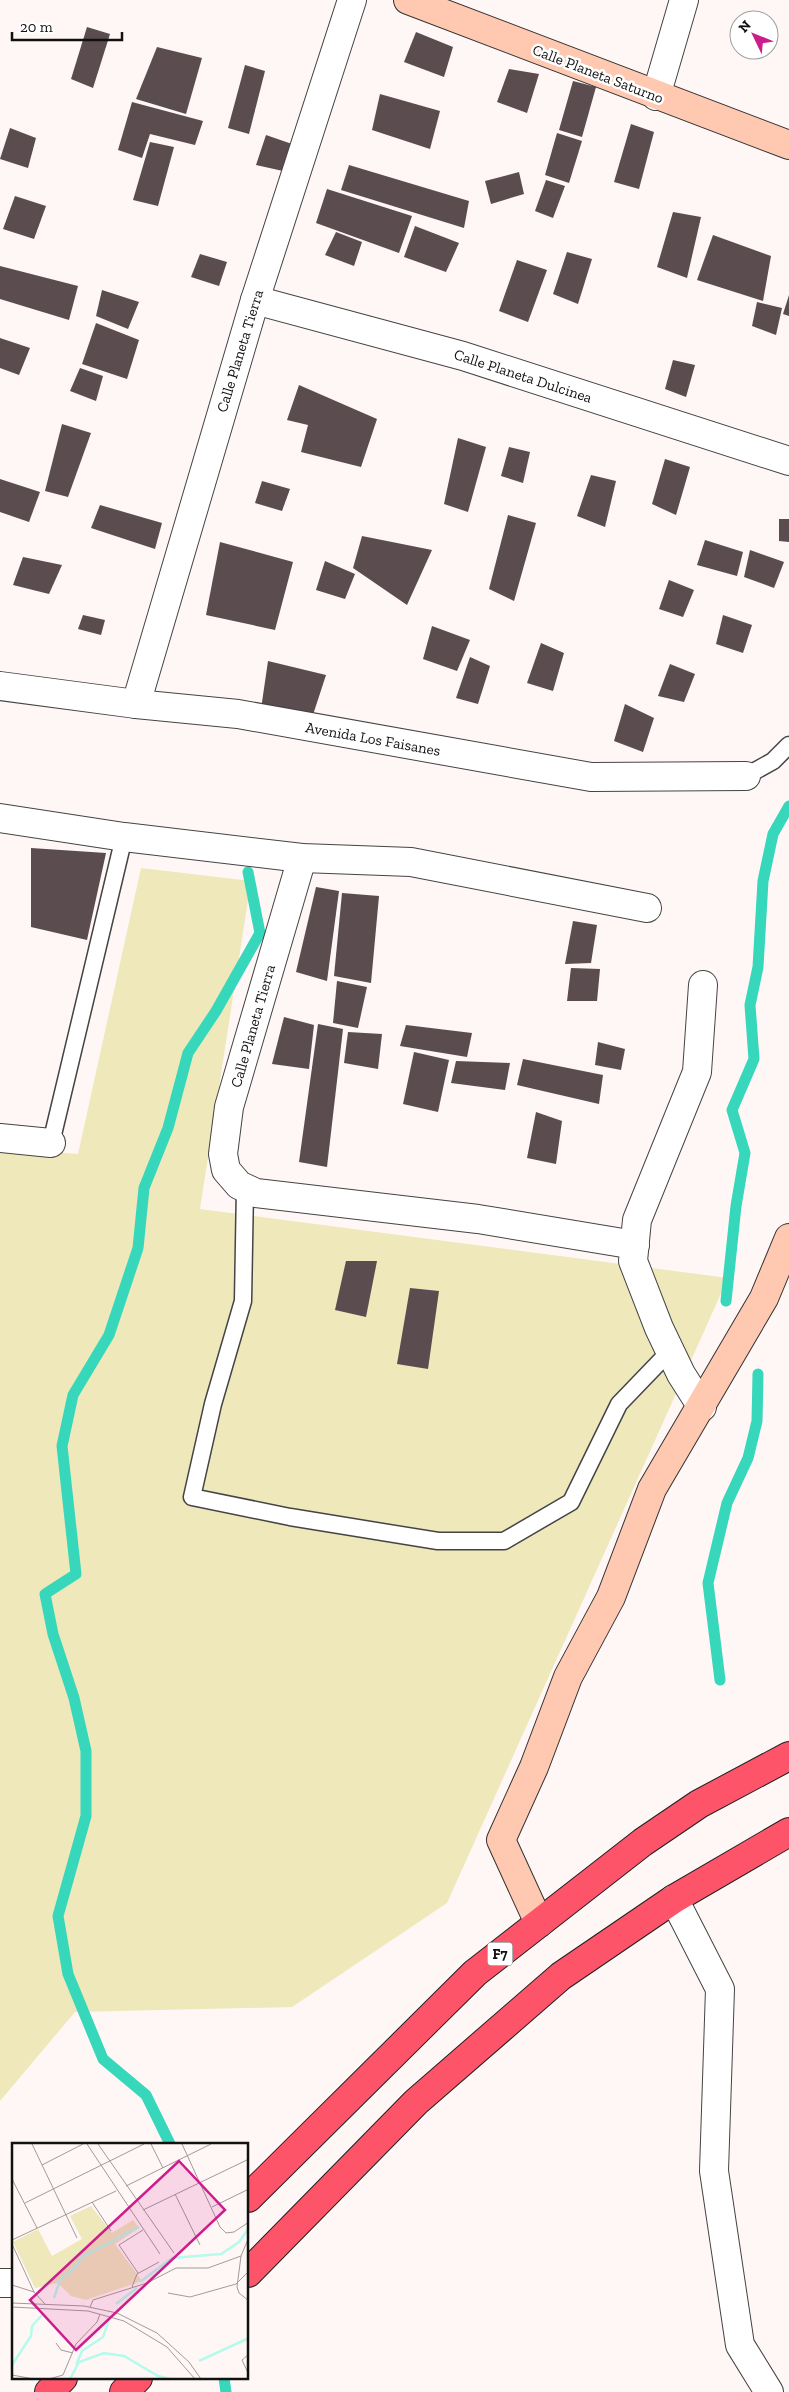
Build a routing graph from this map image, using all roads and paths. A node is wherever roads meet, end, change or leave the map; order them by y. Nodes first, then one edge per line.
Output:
1 (352, 0) edge
2 (408, 0) edge
3 (684, 0) edge
4 (656, 96) junction
5 (789, 145) edge
6 (255, 300) junction
7 (789, 461) edge
8 (0, 686) edge
9 (136, 704) junction
10 (789, 745) edge
11 (746, 776) joint
12 (0, 818) edge
13 (124, 837) junction
14 (302, 858) junction
15 (648, 908) dead end
16 (703, 985) dead end
17 (0, 1138) edge
18 (51, 1143) joint
19 (245, 1188) junction
20 (789, 1238) edge
21 (635, 1245) junction
22 (670, 1351) junction
23 (702, 1407) junction
24 (789, 1756) edge
25 (789, 1832) edge
26 (674, 1899) junction
27 (540, 1923) junction
28 (249, 2197) edge
29 (249, 2272) edge
30 (61, 2380) edge
31 (136, 2380) edge
32 (49, 2392) edge
33 (124, 2392) edge
34 (769, 2392) edge

1 - 6 street, Calle Planeta Tierra
2 - 4 street, Calle Planeta Saturno
3 - 4 street
4 - 5 street, Calle Planeta Saturno
6 - 7 street, Calle Planeta Dulcinea
6 - 9 street, Calle Planeta Tierra
8 - 9 street, Avenida Los Faisanes
9 - 11 street, Avenida Los Faisanes
10 - 11 lane
12 - 13 street
13 - 14 street
13 - 18 lane
14 - 15 street
14 - 19 street, Calle Planeta Tierra
16 - 21 street
17 - 18 street
19 - 21 street
19 - 22 lane
20 - 23 street
21 - 22 street
22 - 23 street
23 - 27 street
24 - 27 highway, F7
25 - 26 highway
26 - 29 highway
26 - 34 street
27 - 28 highway, F7
30 - 32 highway
31 - 33 highway

